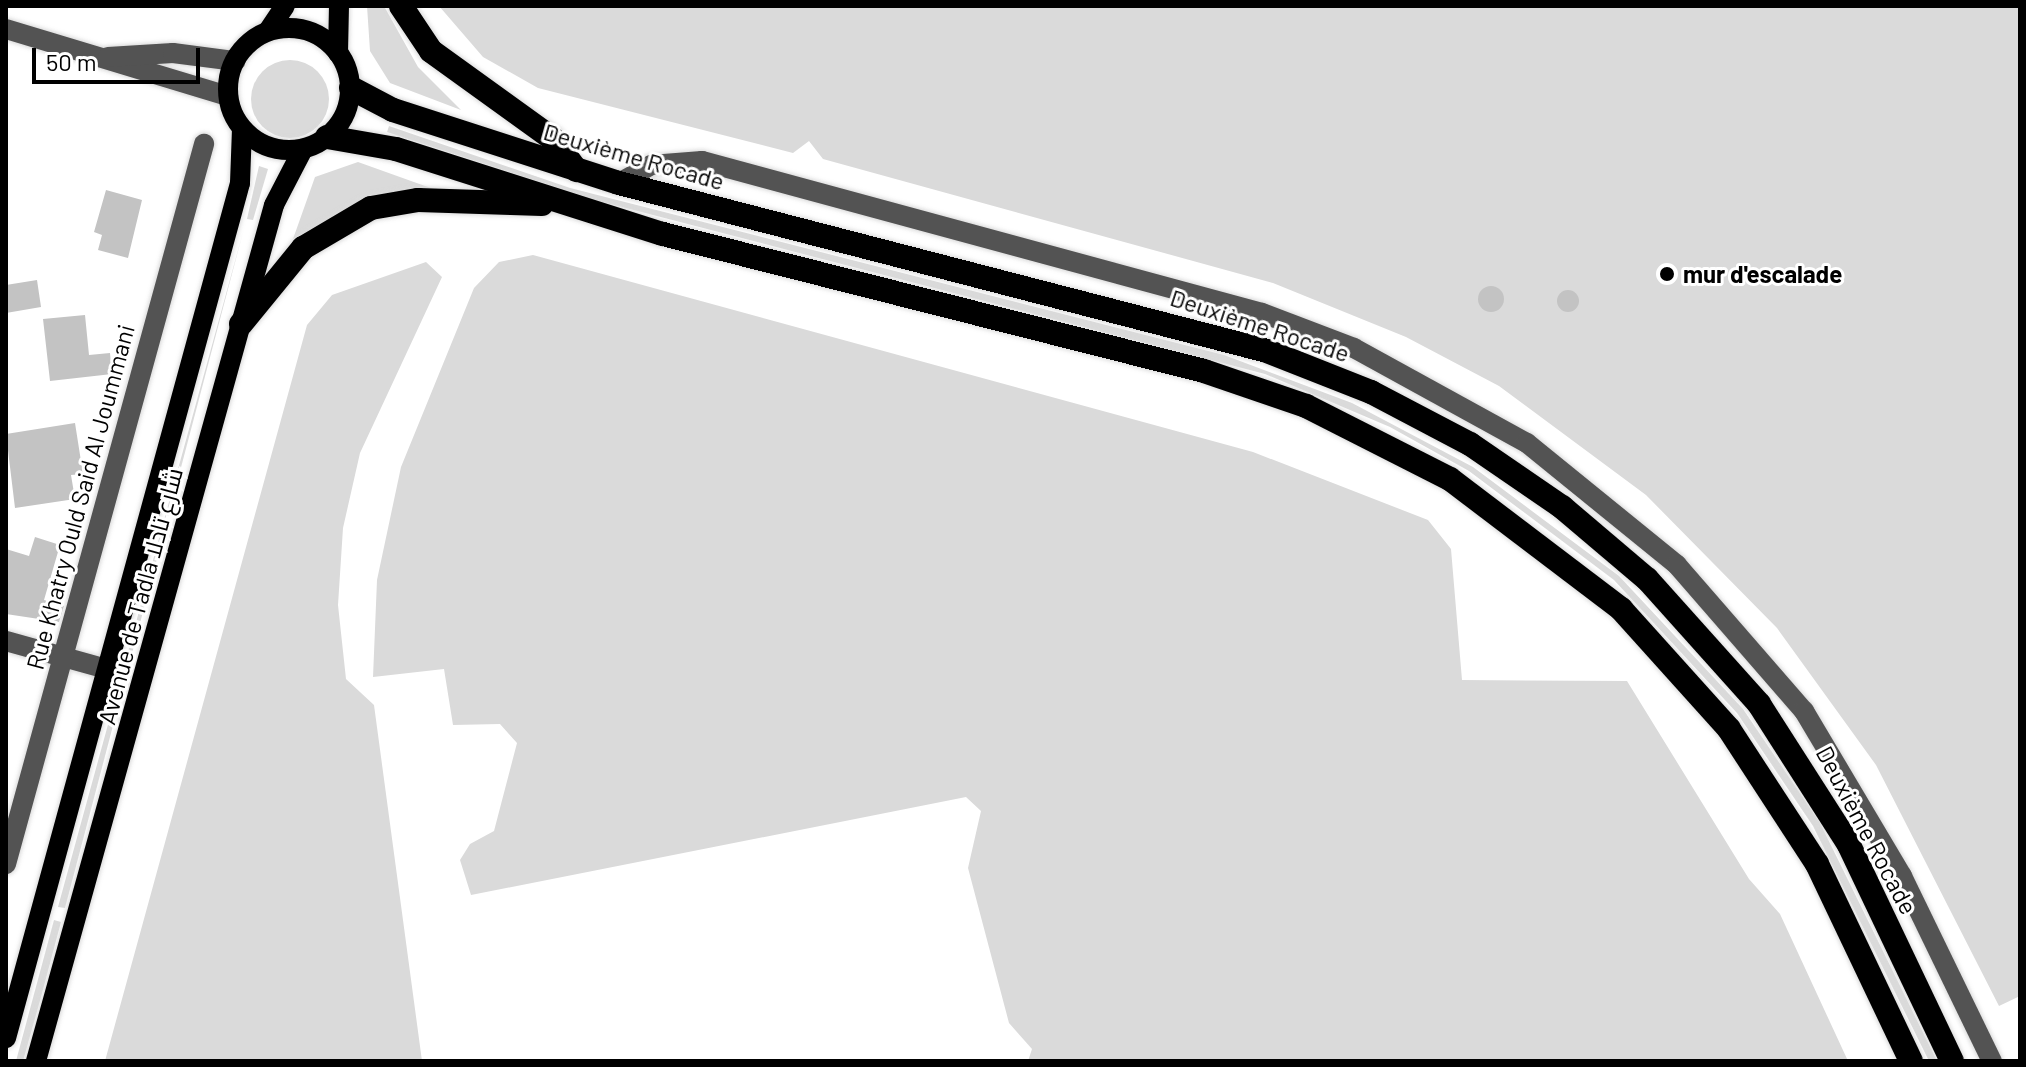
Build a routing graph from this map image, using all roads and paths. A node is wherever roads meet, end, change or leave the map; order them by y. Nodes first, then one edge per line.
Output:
1 (285, 6) edge
2 (339, 6) edge
3 (401, 6) edge
4 (6, 29) edge
5 (268, 31) junction
6 (338, 53) junction
7 (108, 57) junction
8 (235, 61) junction
9 (351, 88) junction
10 (228, 96) junction
11 (242, 129) junction
12 (327, 137) junction
13 (204, 144) dead end
14 (303, 149) junction
15 (576, 170) junction
16 (619, 183) junction
17 (556, 203) junction
18 (241, 324) junction
19 (6, 641) edge
20 (64, 655) junction
21 (106, 669) junction
22 (6, 864) edge
23 (6, 1038) edge
24 (36, 1061) edge
25 (1911, 1061) edge
26 (1952, 1061) edge
27 (1992, 1061) edge

1 - 5 main road
2 - 6 main road
3 - 15 highway
4 - 7 street
5 - 6 main road
5 - 8 main road
6 - 9 main road
7 - 8 street
7 - 10 street
8 - 10 main road
9 - 12 main road
9 - 15 highway, Deuxième Rocade
10 - 11 main road
11 - 14 main road
11 - 21 main road, Avenue de Tadla شارع تادلا
12 - 14 main road
12 - 17 highway
13 - 20 street, Rue Khatry Ould Said Al Joummani
14 - 18 main road, Avenue de Tadla شارع تادلا
15 - 16 highway, Deuxième Rocade
16 - 26 highway, Deuxième Rocade
16 - 27 street
17 - 18 highway
17 - 25 highway
18 - 24 main road, Avenue de Tadla شارع تادلا
19 - 20 street
20 - 21 street
20 - 22 street, Rue Khatry Ould Said Al Joummani
21 - 23 main road, Avenue de Tadla شارع تادلا

